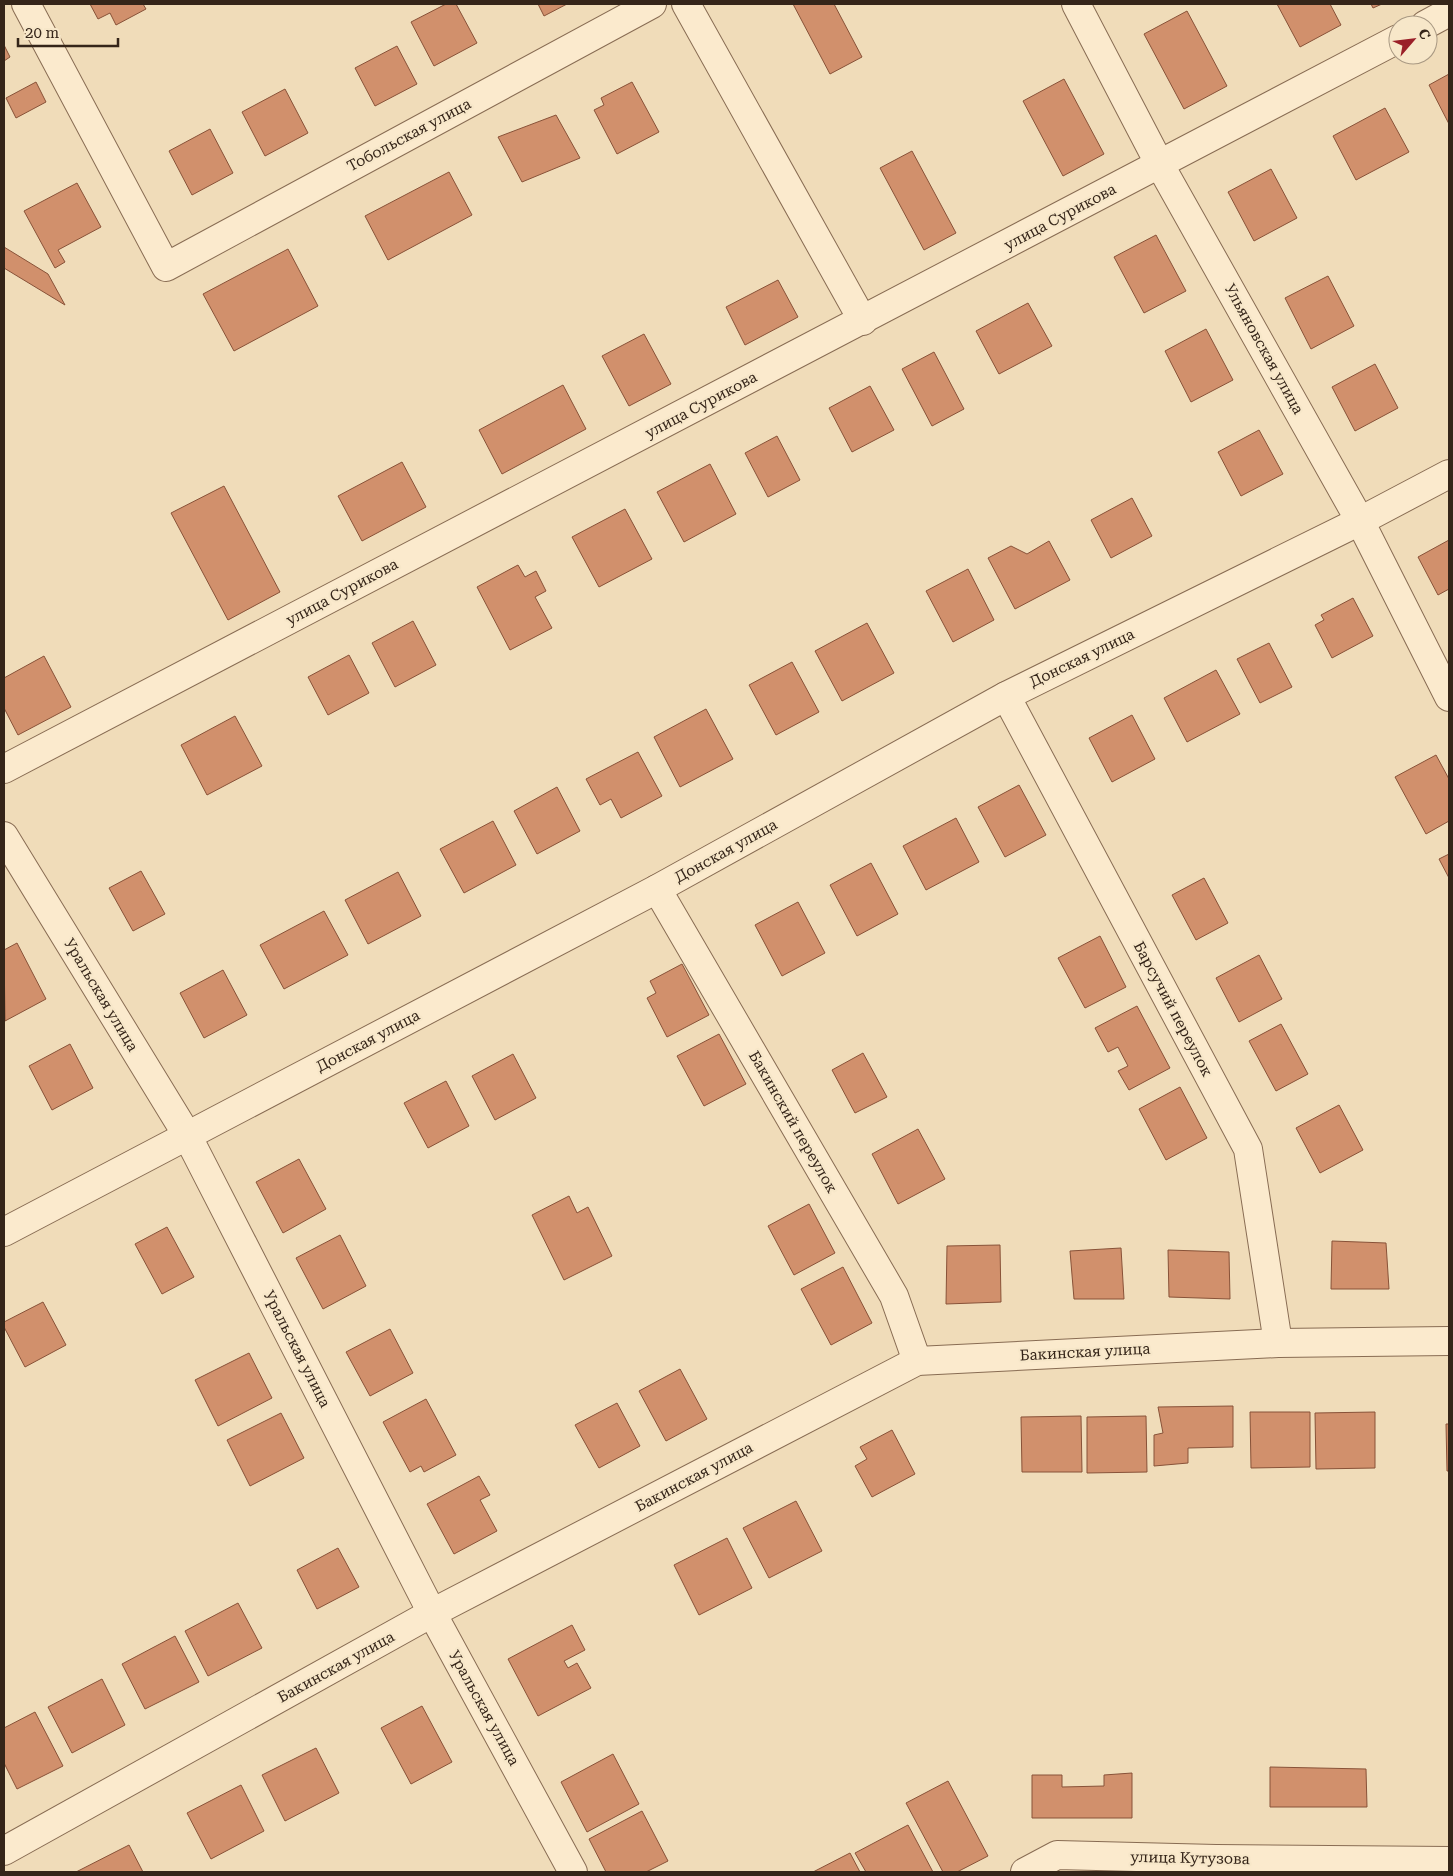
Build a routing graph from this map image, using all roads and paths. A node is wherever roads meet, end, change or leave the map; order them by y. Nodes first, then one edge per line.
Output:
1 (26, 4) edge
2 (652, 4) edge
3 (686, 4) edge
4 (1076, 4) edge
5 (1449, 12) edge
6 (1438, 18) edge
7 (1388, 44) edge
8 (1160, 165) junction
9 (862, 321) junction
10 (1449, 474) edge
11 (1360, 521) junction
12 (1006, 696) junction
13 (1449, 697) edge
14 (4, 769) edge
15 (4, 836) edge
16 (657, 889) junction
17 (188, 1135) junction
18 (4, 1232) edge
19 (1449, 1341) edge
20 (1278, 1343) junction
21 (917, 1361) junction
22 (432, 1613) junction
23 (4, 1851) edge
24 (1449, 1860) edge
25 (1216, 1866) edge
26 (574, 1872) edge
27 (1024, 1872) edge

1 - 2 street, Тобольская улица
3 - 9 street
4 - 8 street, Ульяновская улица
5 - 6 street
7 - 8 street, улица Сурикова
8 - 9 street, улица Сурикова
8 - 11 street, Ульяновская улица
9 - 14 street, улица Сурикова
10 - 11 street, Донская улица
11 - 12 street, Донская улица
11 - 13 street, Ульяновская улица
12 - 16 street, Донская улица
12 - 20 street, Барсучий переулок
15 - 17 street, Уральская улица
16 - 17 street, Донская улица
16 - 21 street, Бакинский переулок
17 - 18 street, Донская улица
17 - 22 street, Уральская улица
19 - 20 street, Бакинская улица
20 - 21 street, Бакинская улица
21 - 22 street, Бакинская улица
22 - 23 street, Бакинская улица
22 - 26 street, Уральская улица
24 - 25 street, улица Кутузова
25 - 27 street, улица Кутузова

